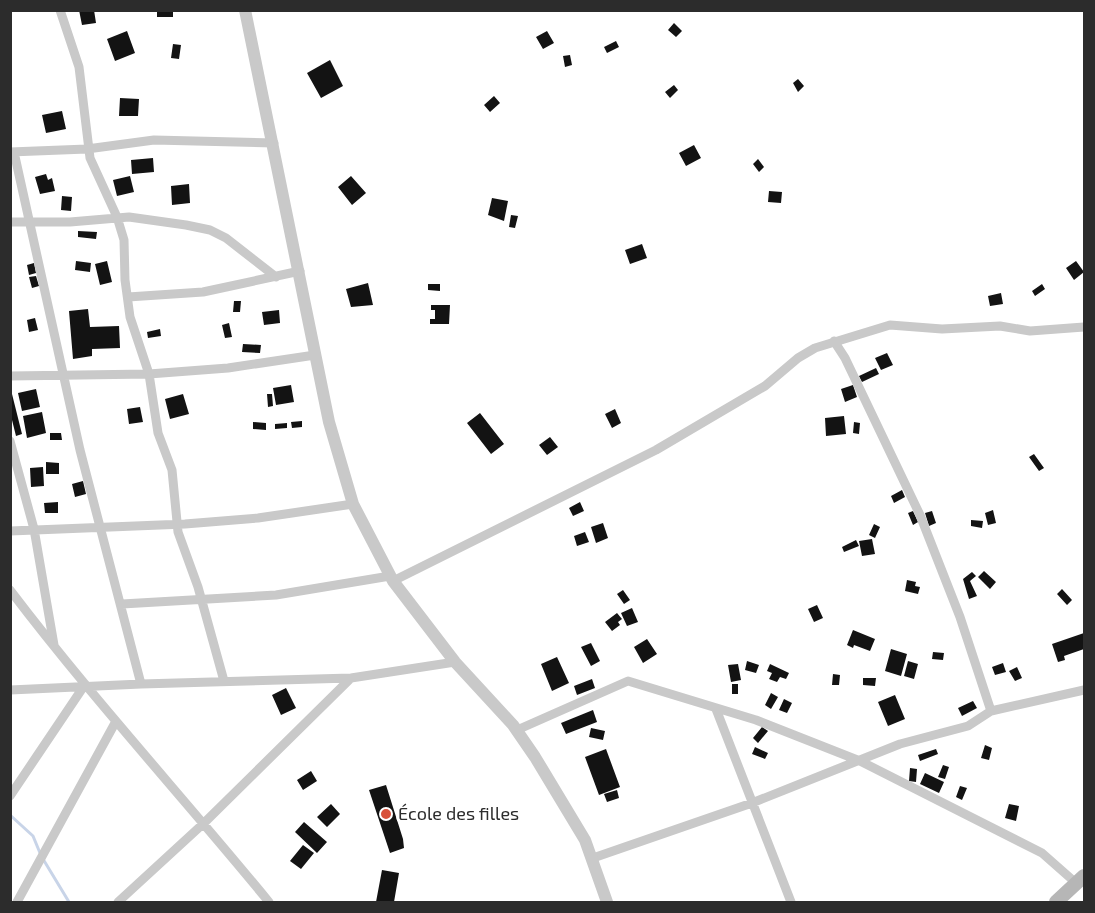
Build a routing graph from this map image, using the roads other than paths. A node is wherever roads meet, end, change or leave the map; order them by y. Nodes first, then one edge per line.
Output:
1 (60, 10) edge
2 (245, 10) edge
3 (274, 143) junction
4 (87, 149) junction
5 (12, 152) edge
6 (117, 217) junction
7 (28, 220) junction
8 (10, 222) edge
9 (300, 271) junction
10 (276, 277) junction
11 (128, 297) junction
12 (1084, 327) edge
13 (834, 341) junction
14 (315, 355) junction
15 (149, 374) junction
16 (10, 376) edge
17 (65, 376) junction
18 (10, 441) edge
19 (353, 504) junction
20 (176, 525) junction
21 (100, 526) junction
22 (34, 529) junction
23 (10, 531) edge
24 (391, 579) junction
25 (10, 590) edge
26 (201, 601) junction
27 (122, 604) junction
28 (54, 648) junction
29 (455, 662) junction
30 (351, 678) junction
31 (224, 681) junction
32 (141, 684) junction
33 (84, 686) junction
34 (10, 690) edge
35 (1084, 690) edge
36 (716, 709) junction
37 (991, 711) junction
38 (116, 723) junction
39 (517, 730) junction
40 (860, 761) junction
41 (10, 796) edge
42 (752, 802) junction
43 (204, 823) junction
44 (592, 858) junction
45 (1080, 880) edge
46 (17, 903) edge
47 (118, 903) edge
48 (268, 903) edge
49 (607, 903) edge
50 (791, 903) edge
51 (1056, 903) edge

1 - 4 street
2 - 3 street
3 - 4 street
3 - 9 street
4 - 5 street
4 - 6 street
5 - 7 street
6 - 7 street
6 - 10 street
6 - 11 street
7 - 8 street
7 - 17 street
9 - 10 street
9 - 14 street
10 - 11 street
11 - 15 street
12 - 13 street
13 - 24 street
13 - 37 street
14 - 15 street
14 - 19 street
15 - 17 street
15 - 20 street
16 - 17 street
17 - 21 street
18 - 22 street
19 - 20 street
19 - 24 street
20 - 21 street
20 - 26 street
21 - 22 street
21 - 27 street
22 - 23 street
22 - 28 street
24 - 26 street
24 - 29 street
25 - 28 street
26 - 27 street
26 - 31 street
27 - 32 street
28 - 33 street
29 - 30 street
29 - 39 street
30 - 31 street
30 - 43 street
31 - 32 street
32 - 33 street
33 - 34 street
33 - 38 street
33 - 41 street
35 - 37 street
36 - 39 street
36 - 40 street
36 - 42 street
37 - 40 street
38 - 43 street
38 - 46 street
39 - 44 street
40 - 42 street
40 - 45 street
42 - 44 street
42 - 50 street
43 - 47 street
43 - 48 street
44 - 49 street
45 - 51 main road

